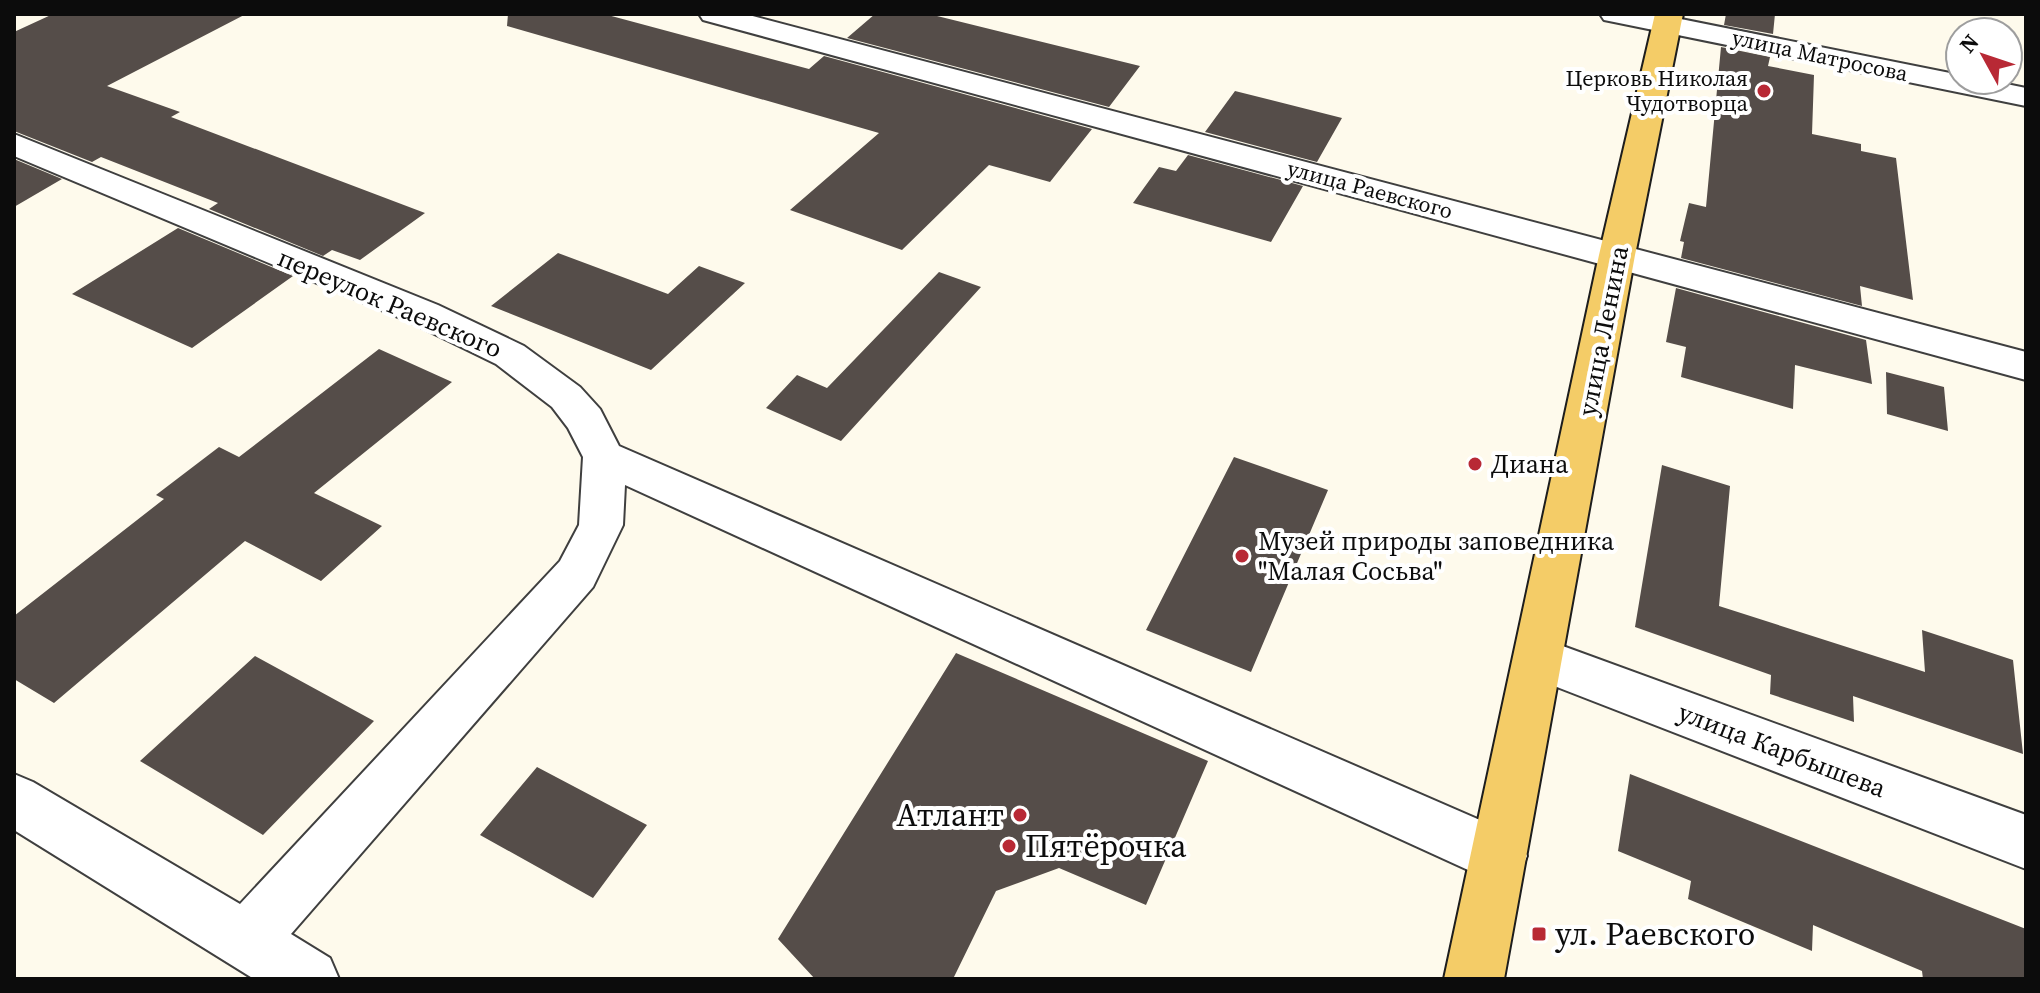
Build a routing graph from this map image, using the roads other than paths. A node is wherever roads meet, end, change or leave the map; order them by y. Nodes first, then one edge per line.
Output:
1 (713, 14) edge
2 (1614, 14) edge
3 (1668, 19) edge
4 (2026, 97) edge
5 (14, 144) edge
6 (1617, 255) junction
7 (2026, 366) edge
8 (604, 457) junction
9 (1538, 658) junction
10 (14, 800) edge
11 (2026, 842) edge
12 (1499, 856) junction
13 (247, 940) junction
14 (309, 979) edge
15 (1474, 979) edge

1 - 6 street, улица Раевского
2 - 3 street, улица Матросова
3 - 4 street, улица Матросова
3 - 6 main road, улица Ленина
5 - 8 street, переулок Раевского
6 - 7 street, улица Раевского
6 - 9 main road, улица Ленина
8 - 12 street
8 - 13 street, переулок Раевского
9 - 11 street, улица Карбышева
9 - 12 main road, улица Ленина
10 - 13 street
12 - 15 main road, улица Ленина
13 - 14 street

